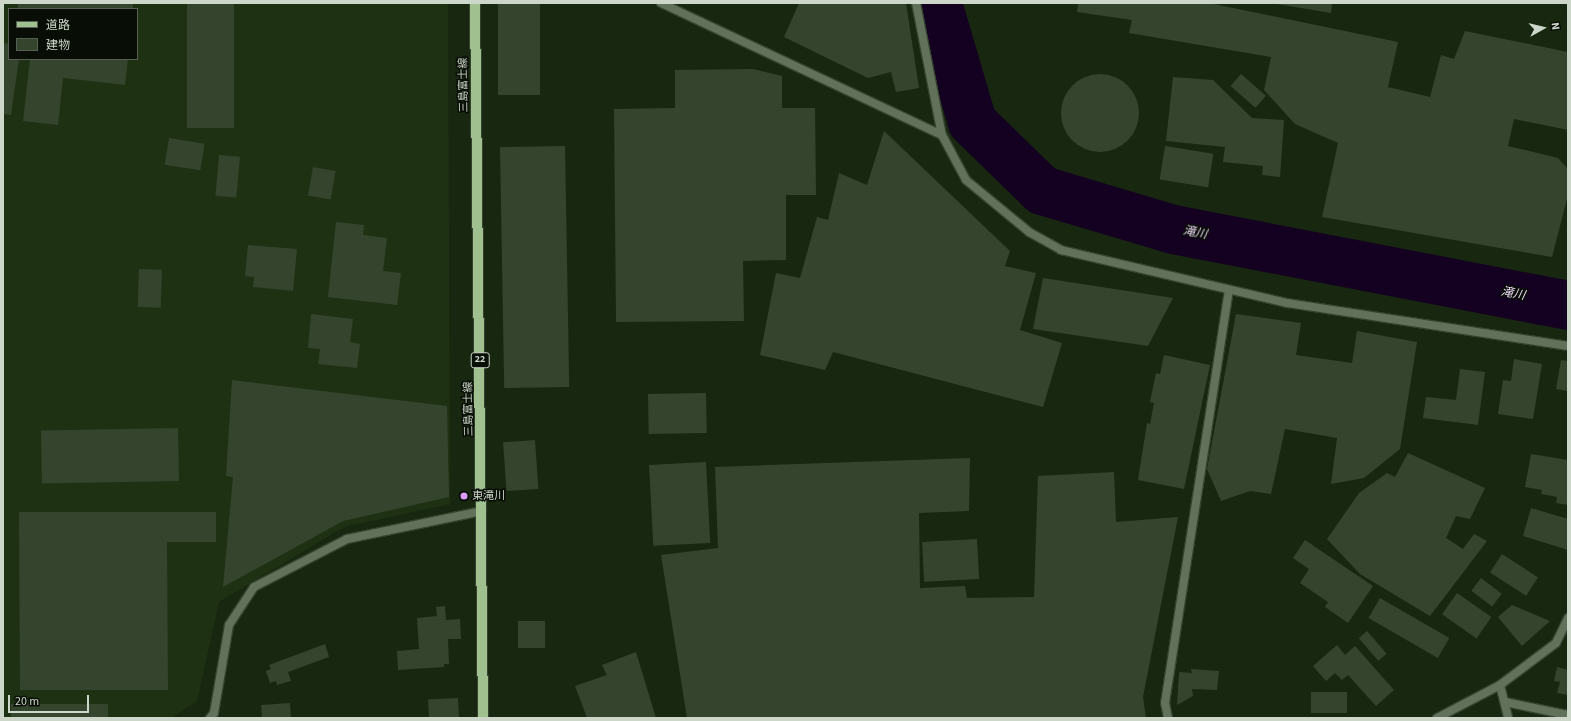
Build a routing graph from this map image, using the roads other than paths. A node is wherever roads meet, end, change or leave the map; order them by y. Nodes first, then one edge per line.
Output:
1 (475, 3) edge
2 (661, 3) edge
3 (916, 3) edge
4 (942, 135) junction
5 (1230, 290) junction
6 (1568, 346) edge
7 (482, 511) junction
8 (1568, 618) edge
9 (1500, 684) junction
10 (1505, 702) junction
11 (1568, 715) edge
12 (210, 718) edge
13 (483, 718) edge
14 (1168, 718) edge
15 (1437, 718) edge
16 (1508, 718) edge

1 - 7 main road, 三島富士線 / 22
2 - 4 street
3 - 4 street
4 - 5 street
5 - 6 street
5 - 14 street
7 - 12 street
7 - 13 main road, 三島富士線 / 22
8 - 9 street
9 - 10 street
9 - 15 street
10 - 11 street
10 - 16 street

